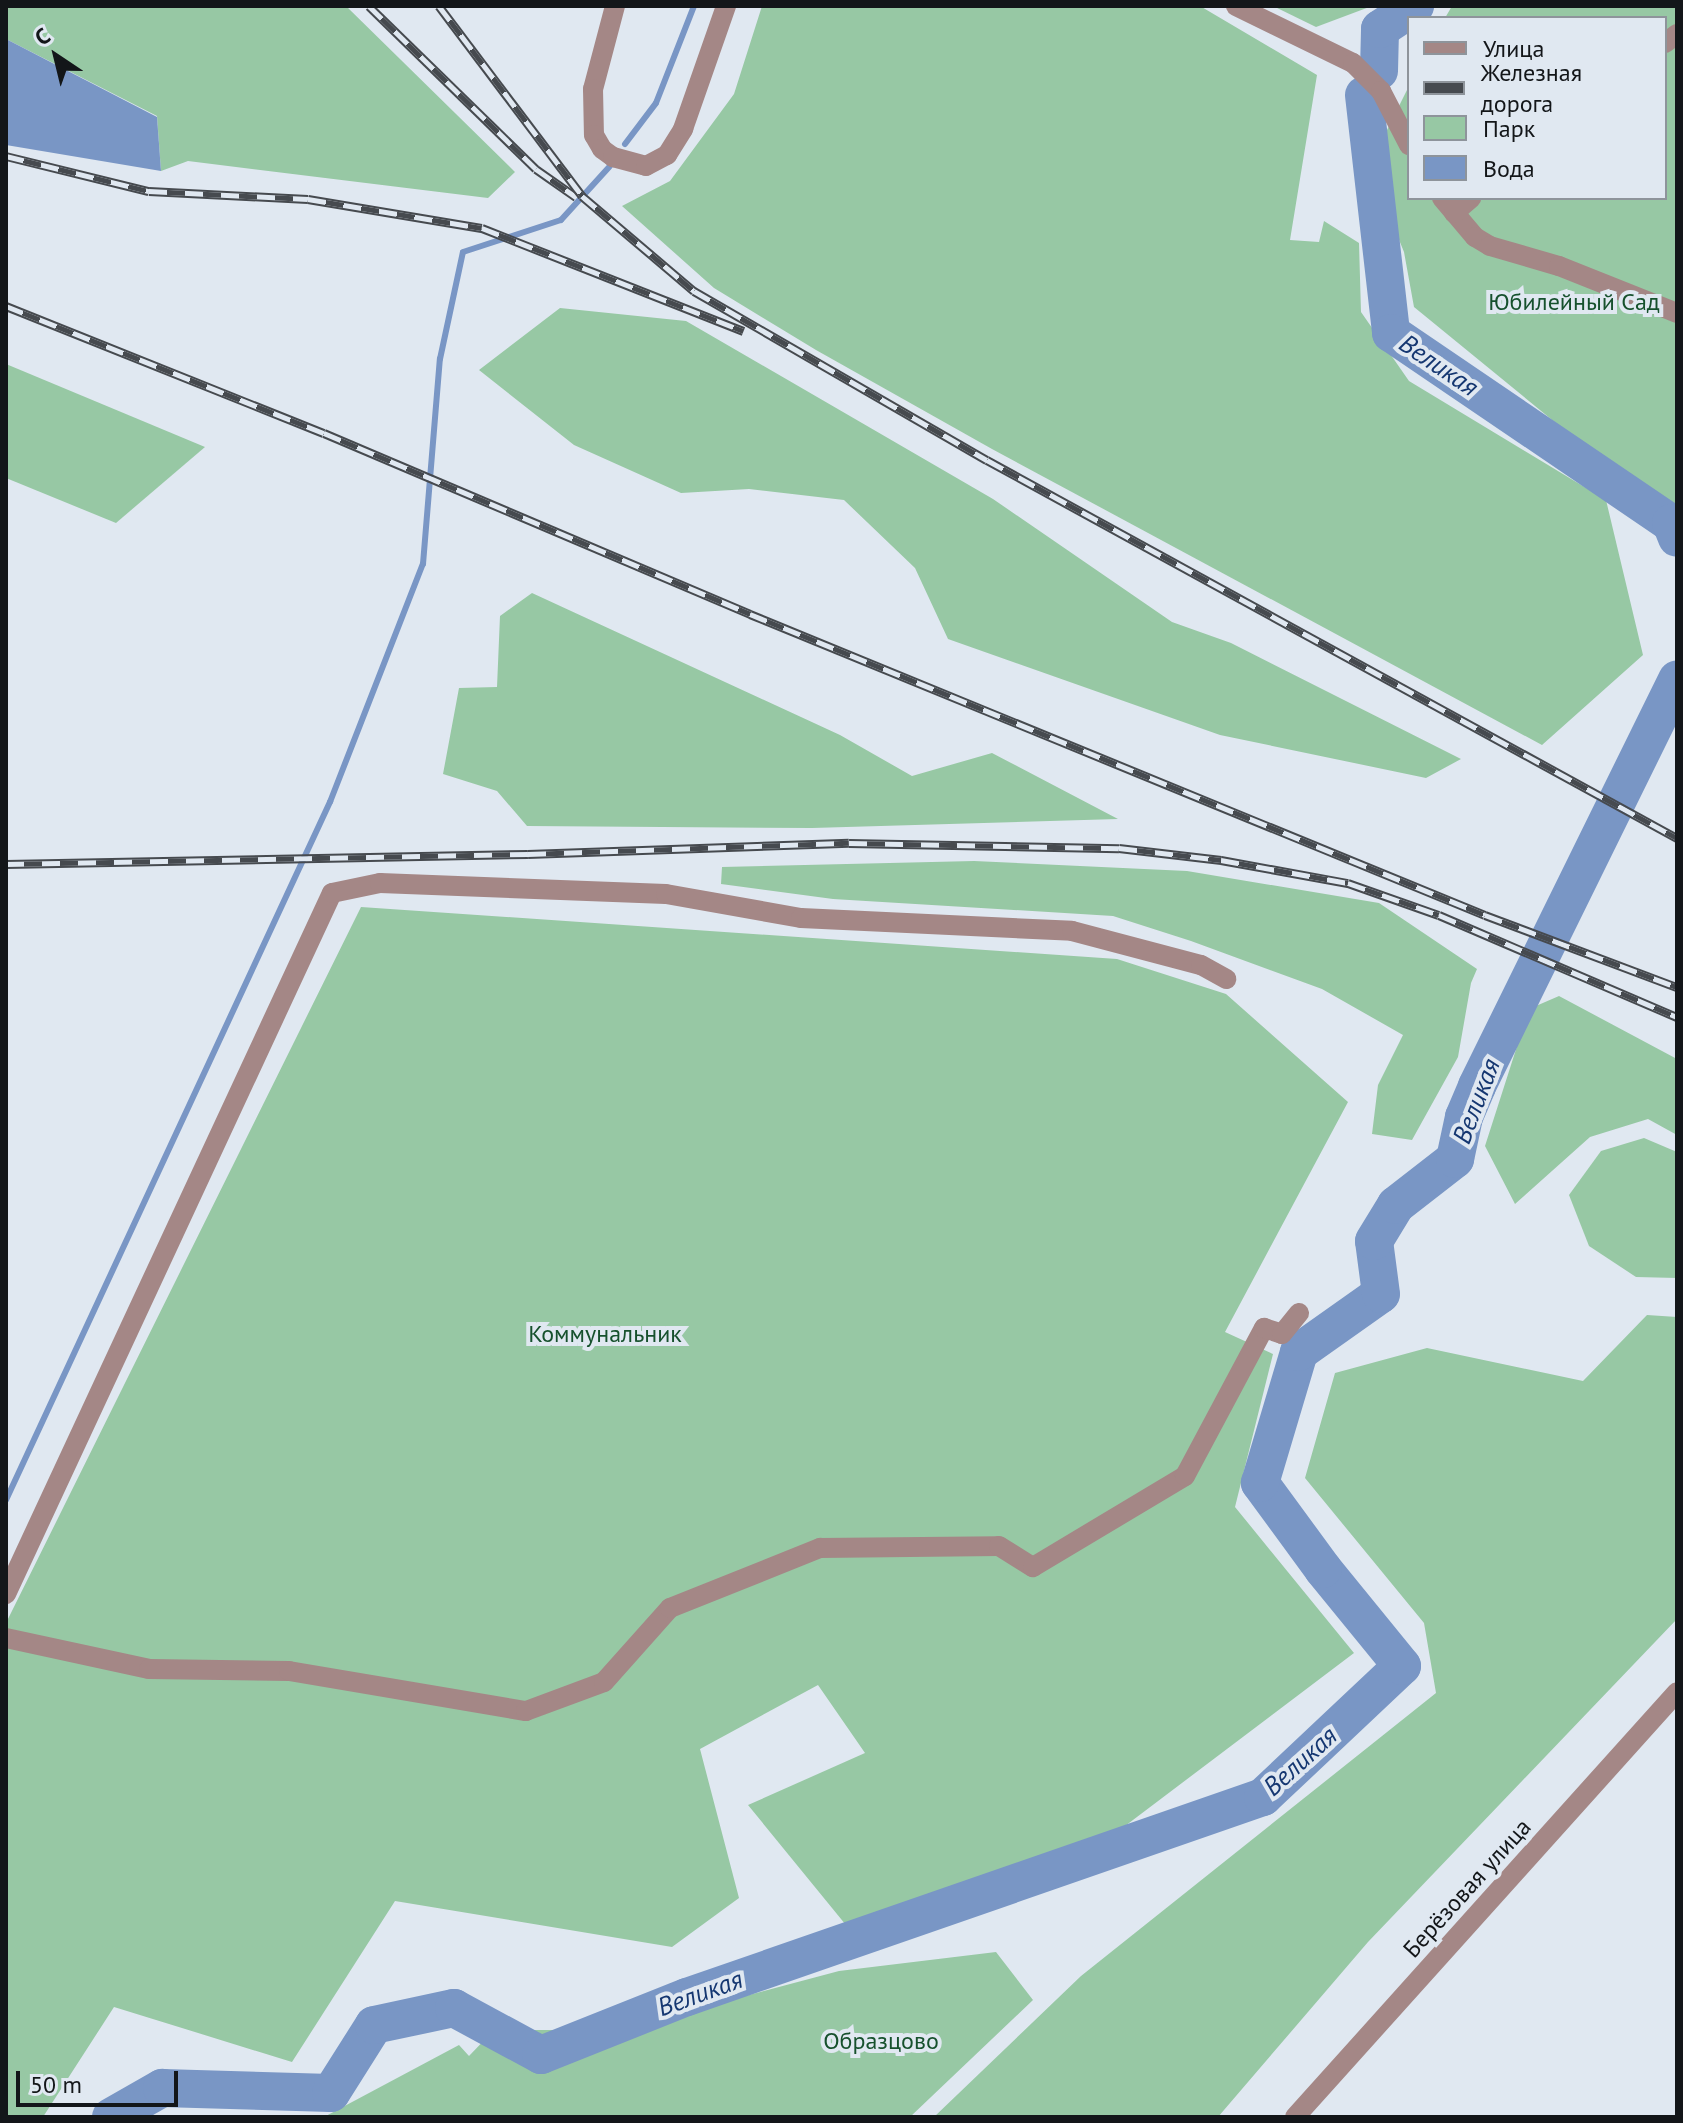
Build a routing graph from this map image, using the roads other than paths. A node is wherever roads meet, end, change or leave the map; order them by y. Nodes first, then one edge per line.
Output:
1 (615, 6) edge
2 (726, 6) edge
3 (1236, 6) edge
4 (1407, 141) edge
5 (1448, 205) edge
6 (1677, 313) edge
7 (1226, 979) dead end
8 (1299, 1313) dead end
9 (6, 1594) edge
10 (6, 1638) edge
11 (1677, 1692) edge
12 (1295, 2117) edge

1 - 2 street
3 - 4 street
5 - 6 street
7 - 9 street
8 - 10 street
11 - 12 street, Берёзовая улица

